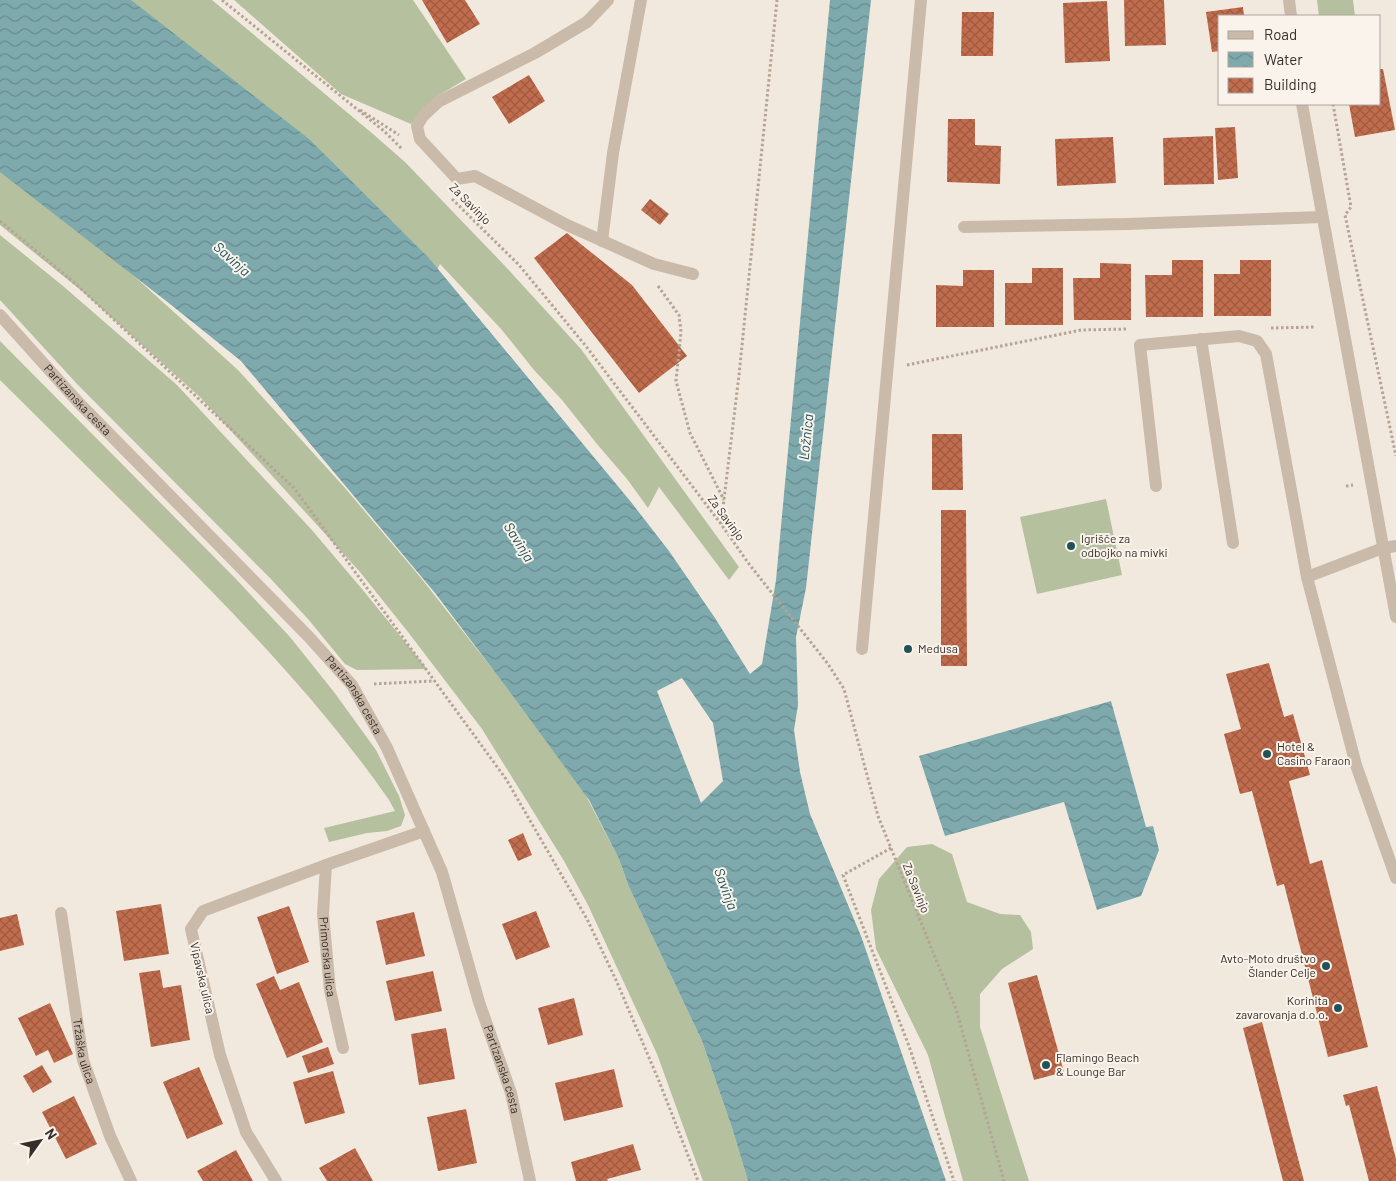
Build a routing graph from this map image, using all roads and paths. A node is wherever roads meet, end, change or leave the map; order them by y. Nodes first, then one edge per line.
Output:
1 (222, 0) edge
2 (608, 0) edge
3 (641, 0) edge
4 (778, 0) edge
5 (921, 0) edge
6 (1289, 0) edge
7 (1291, 15) edge
8 (345, 100) junction
9 (1302, 105) edge
10 (1333, 105) edge
11 (405, 138) dead end
12 (404, 151) dead end
13 (452, 198) dead end
14 (1322, 217) junction
15 (0, 221) edge
16 (964, 227) dead end
17 (602, 241) junction
18 (693, 274) dead end
19 (653, 282) dead end
20 (0, 315) edge
21 (1316, 327) dead end
22 (1267, 328) dead end
23 (1130, 330) dead end
24 (1201, 339) junction
25 (888, 369) junction
26 (1396, 456) edge
27 (1156, 486) dead end
28 (724, 500) junction
29 (721, 524) junction
30 (1233, 543) dead end
31 (1396, 546) edge
32 (1383, 548) junction
33 (1307, 577) junction
34 (1396, 617) edge
35 (862, 649) dead end
36 (434, 681) junction
37 (352, 686) junction
38 (424, 831) junction
39 (891, 848) junction
40 (326, 865) junction
41 (1396, 878) edge
42 (61, 913) dead end
43 (343, 1048) dead end
44 (131, 1181) edge
45 (276, 1181) edge
46 (530, 1181) edge
47 (698, 1181) edge
48 (954, 1181) edge
49 (1004, 1181) edge

1 - 8 path
2 - 17 street
3 - 17 street
4 - 28 path
5 - 25 street
6 - 7 street
8 - 11 path
8 - 12 path
9 - 14 street
10 - 26 path
13 - 29 path, Za Savinjo
14 - 16 street
14 - 32 street
15 - 36 path
17 - 18 street
19 - 28 path
20 - 37 street, Partizanska cesta
21 - 22 path
23 - 25 path
24 - 27 street
24 - 30 street
24 - 33 street
25 - 35 street
28 - 29 path
29 - 39 path, Za Savinjo
31 - 32 street
32 - 33 street
32 - 34 street
33 - 41 street
36 - 37 path
36 - 47 path
37 - 38 street, Partizanska cesta
38 - 40 street, Vipavska ulica
38 - 46 street, Partizanska cesta
39 - 48 path
39 - 49 path, Za Savinjo
40 - 43 street, Primorska ulica
40 - 45 street, Vipavska ulica
42 - 44 street, Tržaška ulica

